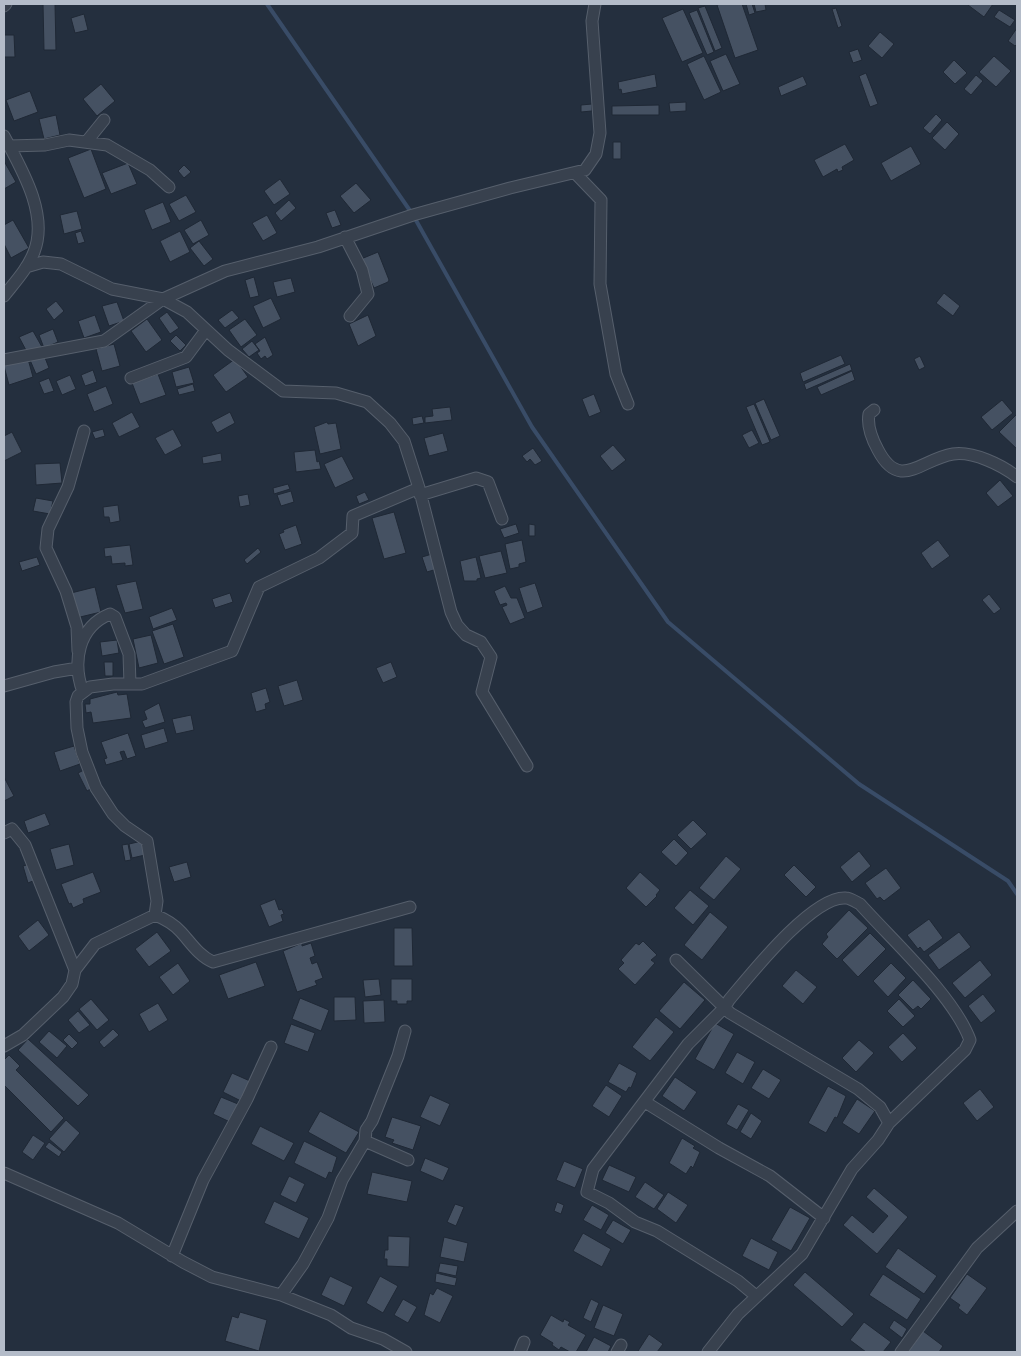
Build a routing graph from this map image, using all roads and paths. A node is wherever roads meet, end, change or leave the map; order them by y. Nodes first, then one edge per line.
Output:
1 (595, 4) edge
2 (104, 120) dead end
3 (87, 141) junction
4 (6, 143) edge
5 (576, 174) junction
6 (169, 187) dead end
7 (345, 237) junction
8 (26, 268) junction
9 (4, 296) edge
10 (163, 299) junction
11 (350, 316) dead end
12 (206, 330) junction
13 (4, 360) edge
14 (131, 378) dead end
15 (628, 404) dead end
16 (874, 410) dead end
17 (84, 431) dead end
18 (1017, 477) edge
19 (420, 491) junction
20 (502, 518) dead end
21 (78, 651) junction
22 (78, 668) junction
23 (130, 684) junction
24 (4, 686) edge
25 (83, 692) junction
26 (527, 766) dead end
27 (4, 833) edge
28 (410, 907) dead end
29 (155, 915) junction
30 (676, 960) dead end
31 (75, 970) junction
32 (725, 1007) junction
33 (405, 1031) dead end
34 (4, 1046) edge
35 (271, 1047) dead end
36 (645, 1102) junction
37 (888, 1124) junction
38 (365, 1141) junction
39 (408, 1160) dead end
40 (4, 1173) edge
41 (1017, 1211) edge
42 (824, 1218) junction
43 (172, 1256) junction
44 (281, 1295) junction
45 (756, 1296) junction
46 (406, 1352) edge
47 (708, 1352) edge
48 (901, 1352) edge

1 - 5 street
2 - 3 street
3 - 4 street
3 - 6 street
4 - 8 street
5 - 7 street
5 - 15 street
7 - 10 street
7 - 11 street
8 - 9 street
8 - 10 street
10 - 12 street
10 - 13 street
12 - 14 street
12 - 19 street
16 - 18 street
17 - 21 street
19 - 20 street
19 - 23 street
19 - 26 street
21 - 22 street
21 - 23 street
22 - 24 street
22 - 25 street
23 - 25 street
25 - 29 street
27 - 31 street
28 - 29 street
29 - 31 street
30 - 32 street
31 - 34 street
32 - 36 street
32 - 37 street
32 - 37 street
33 - 38 street
35 - 43 street
36 - 42 street
36 - 45 street
37 - 42 street
38 - 39 street
38 - 44 street
40 - 43 street
41 - 48 street
42 - 45 street
43 - 44 street
44 - 46 street
45 - 47 street

